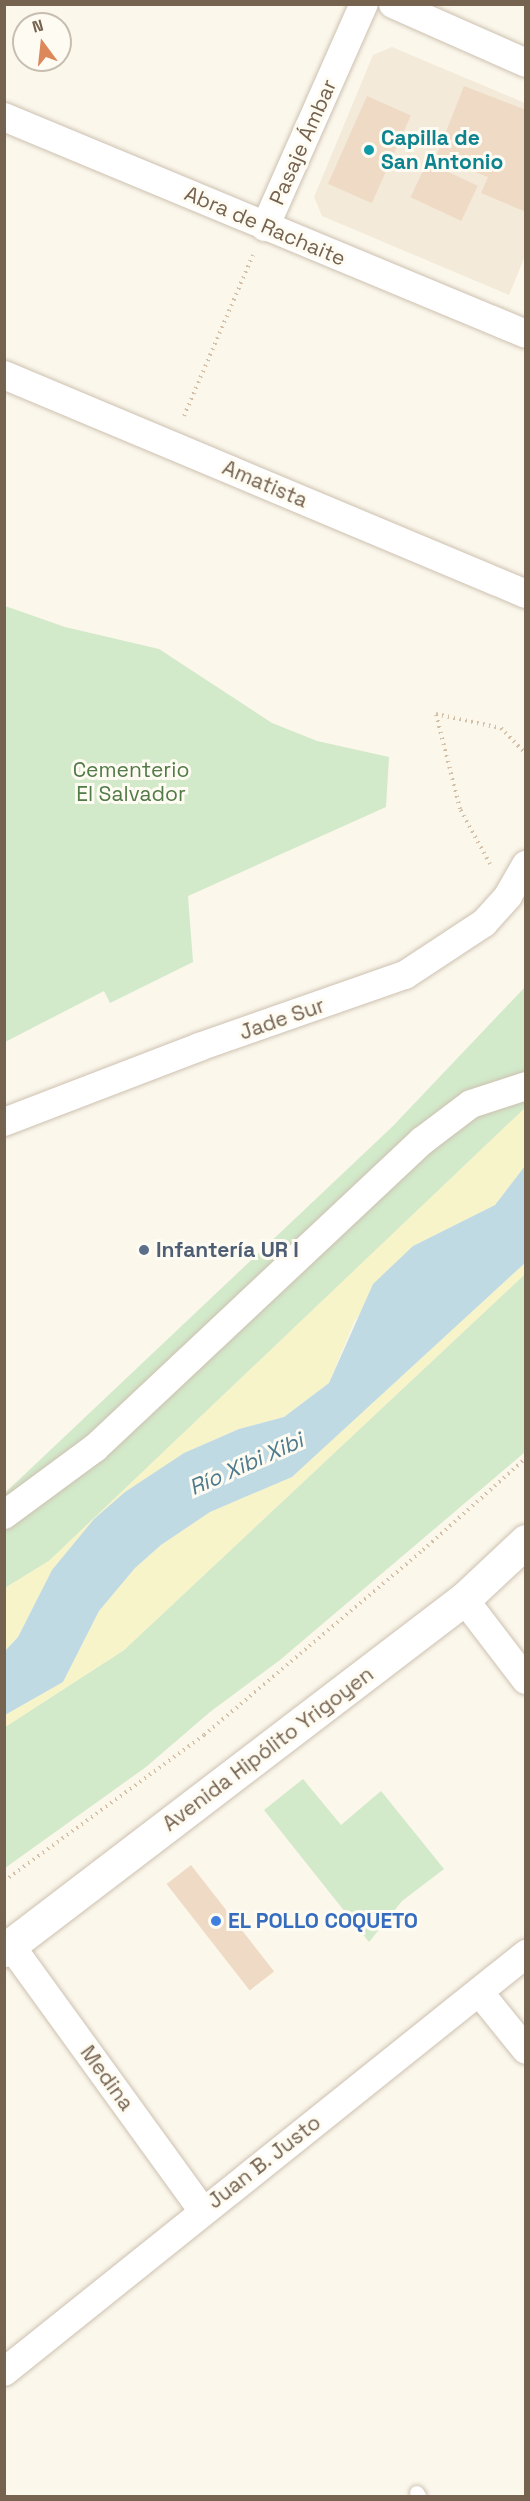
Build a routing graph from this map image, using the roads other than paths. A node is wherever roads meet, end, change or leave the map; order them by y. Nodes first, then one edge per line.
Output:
1 (364, 4) edge
2 (393, 4) edge
3 (525, 63) edge
4 (4, 117) edge
5 (265, 227) junction
6 (525, 334) edge
7 (4, 375) edge
8 (525, 594) edge
9 (525, 865) edge
10 (525, 1086) edge
11 (4, 1122) edge
12 (4, 1515) edge
13 (525, 1541) edge
14 (464, 1599) junction
15 (525, 1680) edge
16 (8, 1948) edge
17 (525, 1954) edge
18 (480, 1993) junction
19 (525, 2050) edge
20 (202, 2210) junction
21 (4, 2372) edge

1 - 5 street, Pasaje Ámbar
2 - 3 street
4 - 5 street, Abra de Rachaite
5 - 6 street, Abra de Rachaite
7 - 8 street, Amatista
9 - 11 street, Jade Sur
10 - 12 street
13 - 14 main road, Avenida Hipólito Yrigoyen
14 - 15 street
14 - 16 main road, Avenida Hipólito Yrigoyen
16 - 20 street, Medina
17 - 18 street, Juan B. Justo
18 - 19 street
18 - 20 street, Juan B. Justo
20 - 21 street, Juan B. Justo

